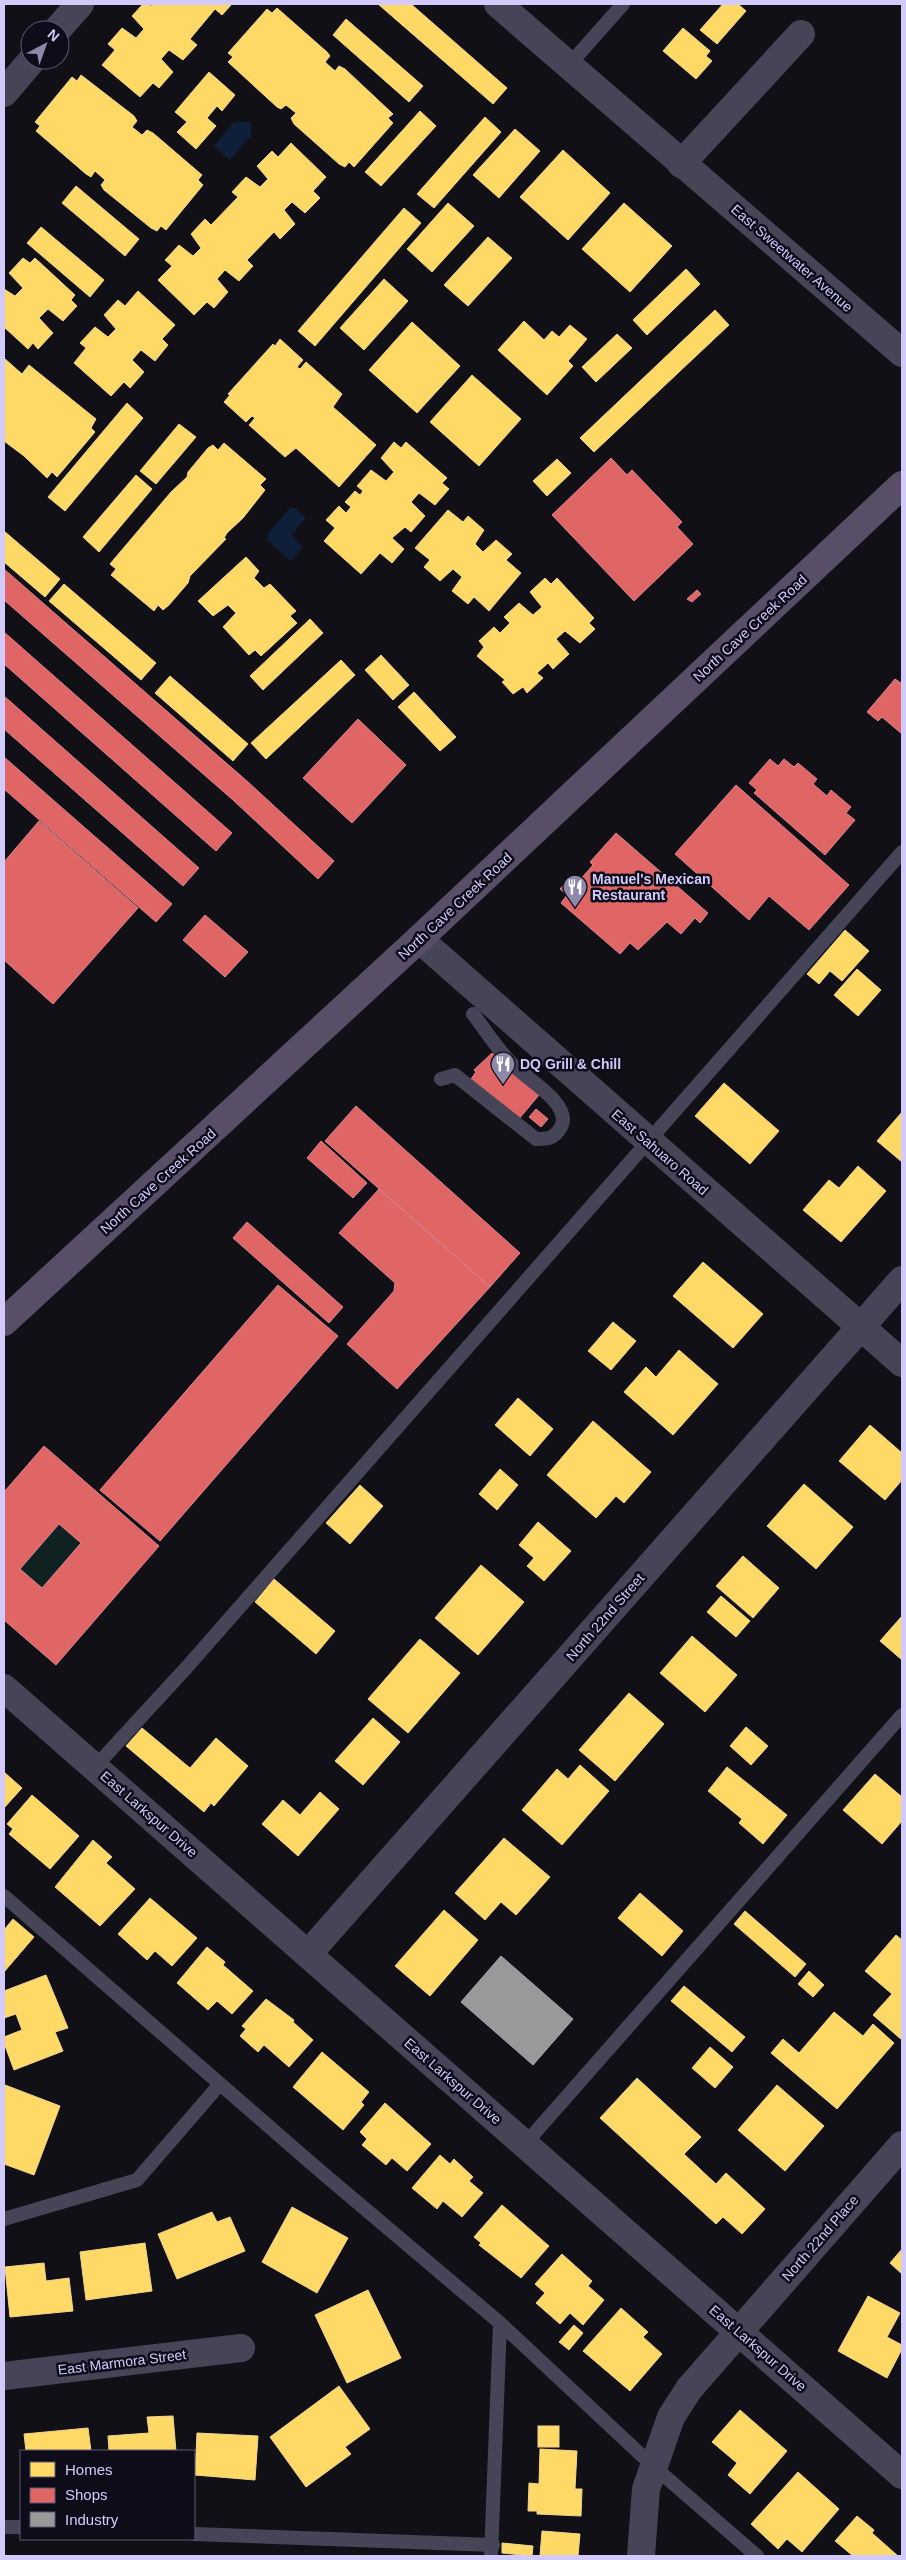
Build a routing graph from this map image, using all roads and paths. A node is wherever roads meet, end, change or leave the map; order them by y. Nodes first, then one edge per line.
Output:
1 (80, 4) edge
2 (498, 4) edge
3 (623, 4) edge
4 (66, 20) edge
5 (801, 34) dead end
6 (568, 65) junction
7 (24, 70) edge
8 (4, 93) edge
9 (681, 164) junction
10 (902, 353) edge
11 (902, 485) edge
12 (902, 852) edge
13 (420, 939) junction
14 (473, 1014) dead end
15 (441, 1079) dead end
16 (647, 1140) junction
17 (902, 1280) edge
18 (4, 1322) edge
19 (861, 1327) junction
20 (902, 1363) edge
21 (4, 1688) edge
22 (902, 1715) edge
23 (94, 1767) junction
24 (4, 1896) edge
25 (308, 1954) junction
26 (220, 2084) junction
27 (525, 2144) junction
28 (902, 2145) edge
29 (4, 2219) edge
30 (500, 2323) junction
31 (738, 2331) junction
32 (241, 2348) dead end
33 (4, 2376) edge
34 (653, 2466) junction
35 (902, 2475) edge
36 (4, 2527) edge
37 (20, 2527) edge
38 (195, 2534) edge
39 (492, 2551) edge
40 (641, 2556) edge
41 (757, 2556) edge

1 - 4 street
2 - 6 street, East Sweetwater Avenue
3 - 6 lane
5 - 9 street
6 - 9 street, East Sweetwater Avenue
7 - 8 street
9 - 10 street, East Sweetwater Avenue
11 - 13 main road, North Cave Creek Road
12 - 16 lane
13 - 16 street, East Sahuaro Road
13 - 18 main road, North Cave Creek Road
14 - 15 lane
16 - 19 street, East Sahuaro Road
16 - 23 lane
17 - 19 street, North 22nd Street
19 - 20 street, East Sahuaro Road
19 - 25 street, North 22nd Street
21 - 23 street, East Larkspur Drive
22 - 27 lane
23 - 25 street, East Larkspur Drive
24 - 26 lane
25 - 27 street, East Larkspur Drive
26 - 29 lane
26 - 30 lane
27 - 31 street, East Larkspur Drive
28 - 31 street, North 22nd Place
30 - 34 lane
30 - 39 lane
31 - 34 street, North 22nd Place
31 - 35 street, East Larkspur Drive
32 - 33 street, East Marmora Street
34 - 40 street, North 22nd Place
34 - 41 lane
36 - 37 lane
38 - 39 lane

